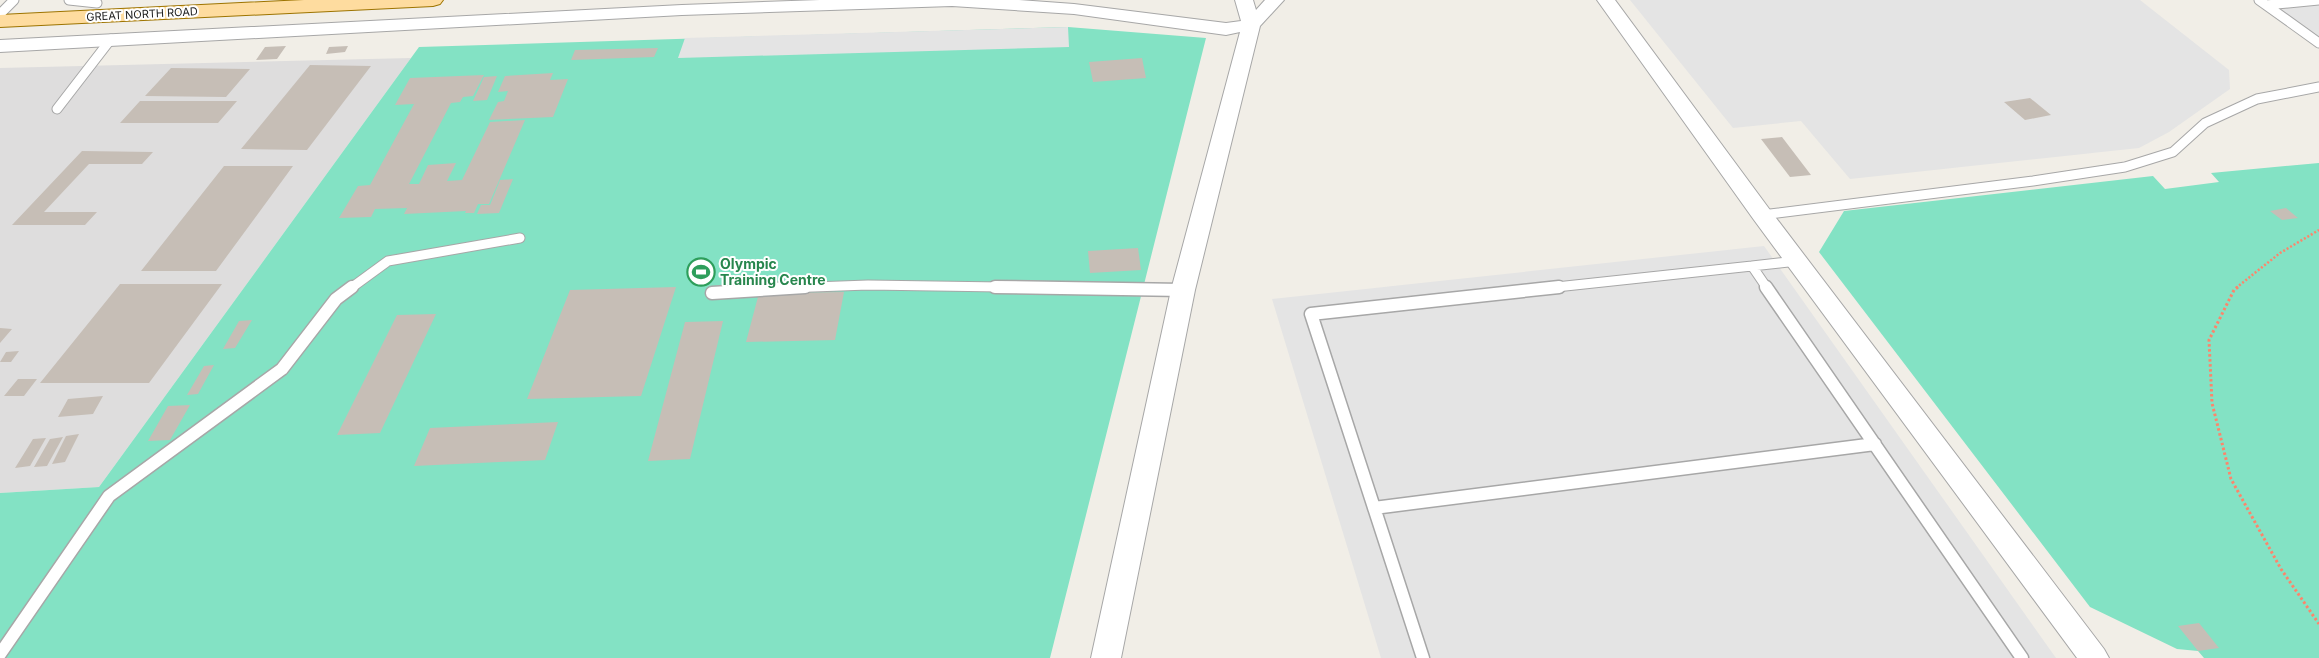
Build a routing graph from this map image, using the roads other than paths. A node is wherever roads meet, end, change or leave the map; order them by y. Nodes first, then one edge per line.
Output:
1 (69, 0) edge
2 (154, 0) edge
3 (433, 0) edge
4 (1244, 0) edge
5 (1275, 0) edge
6 (1606, 0) edge
7 (2319, 0) edge
8 (2262, 2) edge
9 (97, 3) junction
10 (4, 10) edge
11 (1251, 25) junction
12 (111, 39) junction
13 (2319, 43) edge
14 (0, 46) edge
15 (2319, 86) edge
16 (57, 109) dead end
17 (1762, 214) junction
18 (520, 238) dead end
19 (1797, 261) junction
20 (1752, 266) junction
21 (1183, 290) junction
22 (712, 293) dead end
23 (1874, 444) junction
24 (1374, 508) junction
25 (0, 654) edge
26 (1106, 658) edge
27 (1423, 658) edge
28 (2022, 658) edge
29 (2094, 658) edge

1 - 9 lane
2 - 9 main road, GREAT NORTH ROAD
3 - 10 main road, GREAT NORTH ROAD
4 - 11 street
5 - 11 street
6 - 17 street
7 - 8 lane
8 - 13 lane
9 - 10 main road, GREAT NORTH ROAD
11 - 12 street
11 - 21 street
12 - 14 street
12 - 16 lane
15 - 17 lane
17 - 19 street
18 - 25 lane
19 - 20 lane
19 - 29 street
20 - 23 lane
20 - 24 lane
21 - 22 lane
21 - 26 street
23 - 24 lane
23 - 28 lane
24 - 27 lane

